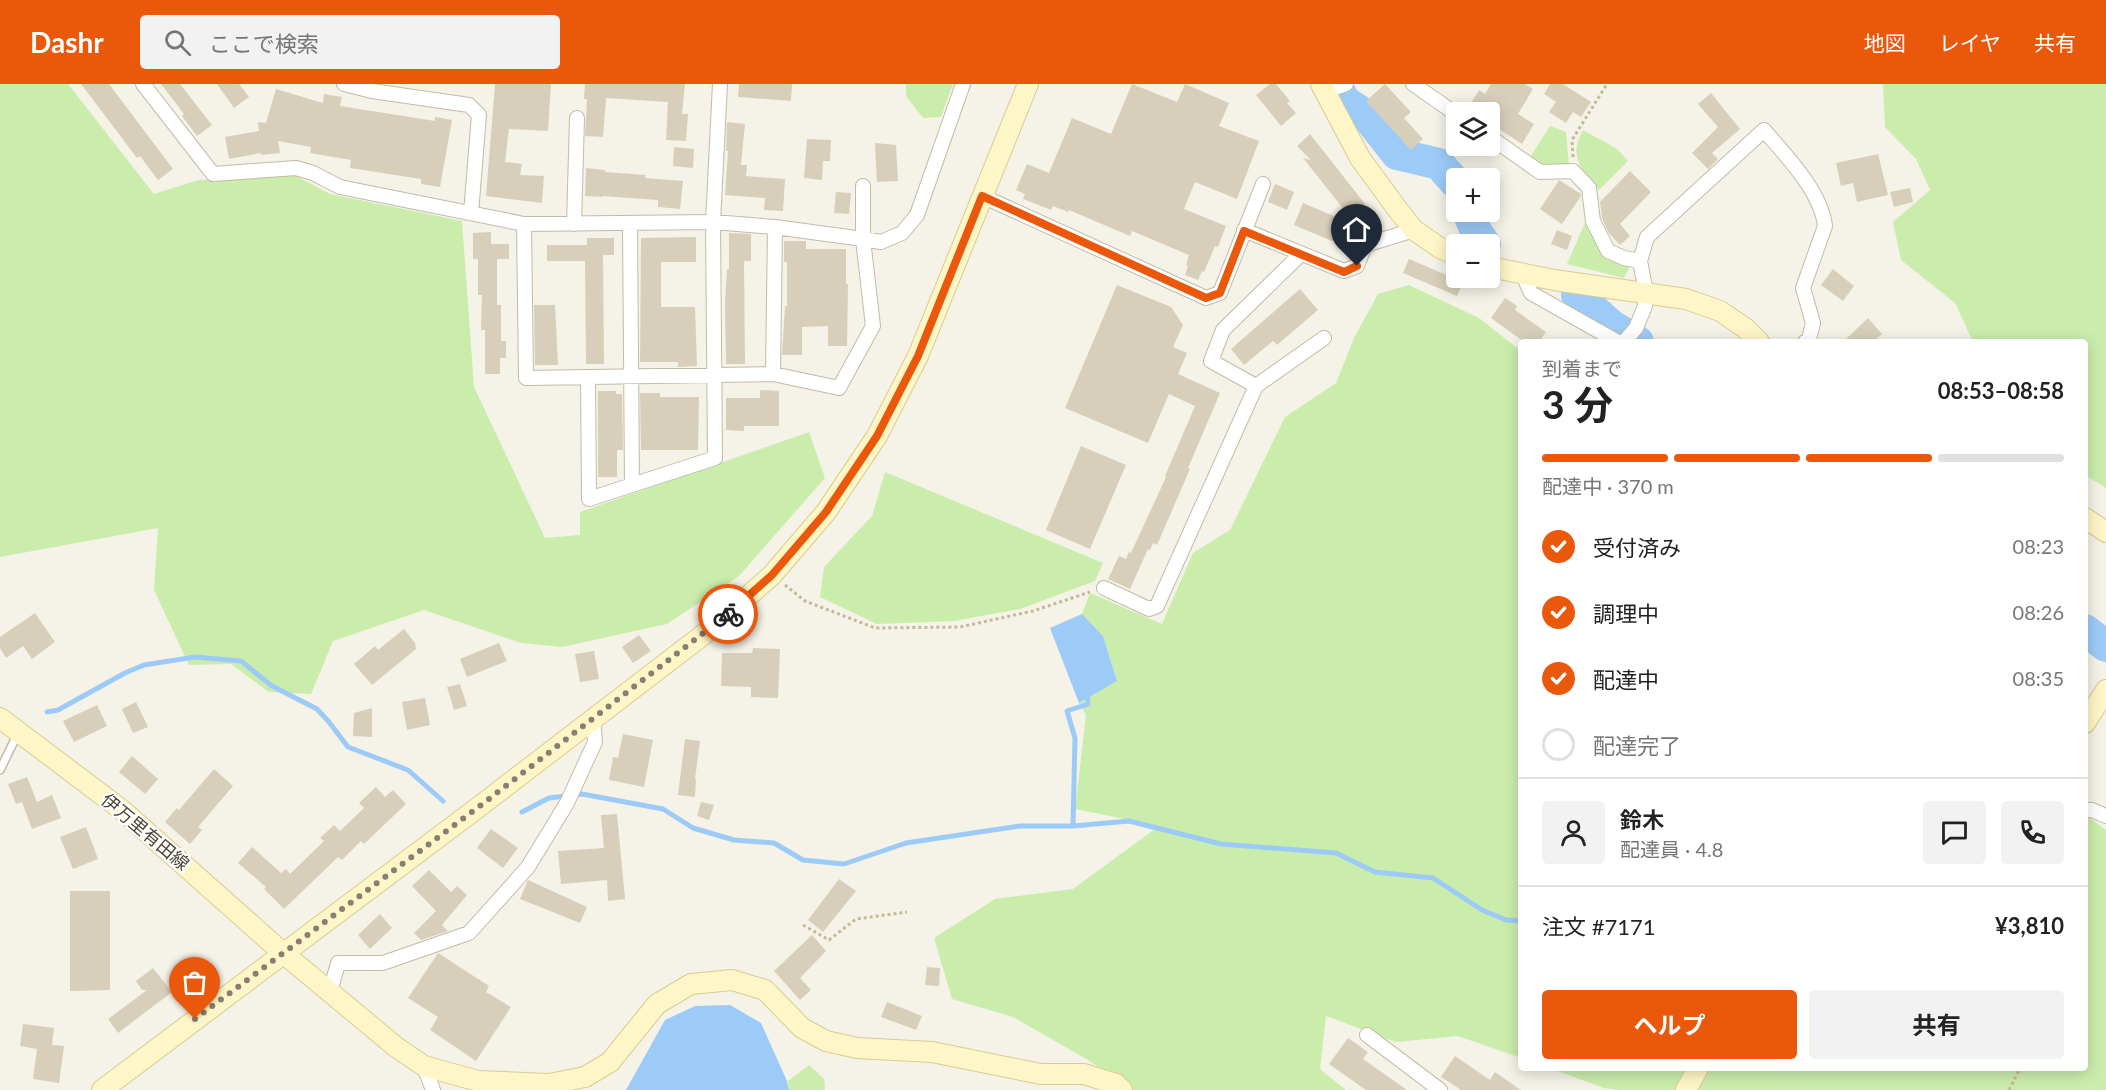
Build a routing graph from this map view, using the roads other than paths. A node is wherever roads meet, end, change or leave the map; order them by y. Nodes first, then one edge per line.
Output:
1 (143, 84) edge
2 (344, 84) edge
3 (720, 84) edge
4 (963, 84) edge
5 (1028, 84) edge
6 (1413, 84) edge
7 (1334, 86) edge
8 (1446, 107) edge
9 (577, 118) dead end
10 (1500, 144) edge
11 (1263, 184) dead end
12 (863, 186) dead end
13 (982, 196) junction
14 (471, 213) junction
15 (713, 222) junction
16 (630, 223) junction
17 (574, 224) junction
18 (524, 225) junction
19 (775, 227) junction
20 (1414, 230) junction
21 (1244, 231) junction
22 (863, 238) junction
23 (1446, 251) edge
24 (1301, 254) junction
25 (1640, 261) junction
26 (1500, 269) edge
27 (1523, 275) junction
28 (1646, 292) junction
29 (1324, 338) dead end
30 (1613, 339) edge
31 (1626, 339) edge
32 (1756, 339) edge
33 (1809, 339) edge
34 (773, 374) junction
35 (716, 375) junction
36 (631, 376) junction
37 (588, 377) junction
38 (1256, 386) junction
39 (632, 485) junction
40 (2088, 520) edge
41 (2106, 532) edge
42 (1104, 588) road end
43 (2106, 690) edge
44 (0, 718) edge
45 (593, 718) junction
46 (2088, 718) edge
47 (18, 732) junction
48 (0, 770) edge
49 (2088, 810) edge
50 (2106, 816) edge
51 (284, 953) junction
52 (330, 992) junction
53 (1367, 1035) dead end
54 (424, 1066) junction
55 (1696, 1071) edge
56 (102, 1090) edge
57 (433, 1090) edge
58 (1122, 1090) edge
59 (1440, 1090) edge
60 (1686, 1090) edge

1 - 14 street
2 - 14 street
3 - 15 street
4 - 22 street
5 - 13 street
6 - 8 street
7 - 20 street
9 - 17 street
10 - 25 street
11 - 21 street
12 - 22 street
13 - 21 street
13 - 45 street
14 - 18 street
15 - 16 street
15 - 19 street
15 - 35 street
16 - 17 street
16 - 36 street
17 - 18 street
18 - 37 street
19 - 22 street
19 - 34 street
20 - 23 street
20 - 24 street
21 - 24 street
22 - 34 street
24 - 38 street
25 - 28 street
25 - 33 street
26 - 27 street
27 - 28 street
27 - 30 street
28 - 31 street
28 - 32 street
29 - 38 street
34 - 35 street
35 - 36 street
35 - 39 street
36 - 37 street
36 - 39 street
37 - 39 street
38 - 42 street
40 - 41 street
43 - 46 street
44 - 47 street, 伊万里有田線
45 - 51 street
45 - 52 street
47 - 48 lane
47 - 51 street, 伊万里有田線
49 - 50 street
51 - 52 street, 伊万里有田線
51 - 56 street
52 - 54 street, 伊万里有田線
53 - 59 street
54 - 57 street
54 - 58 street, 伊万里有田線
55 - 60 street

